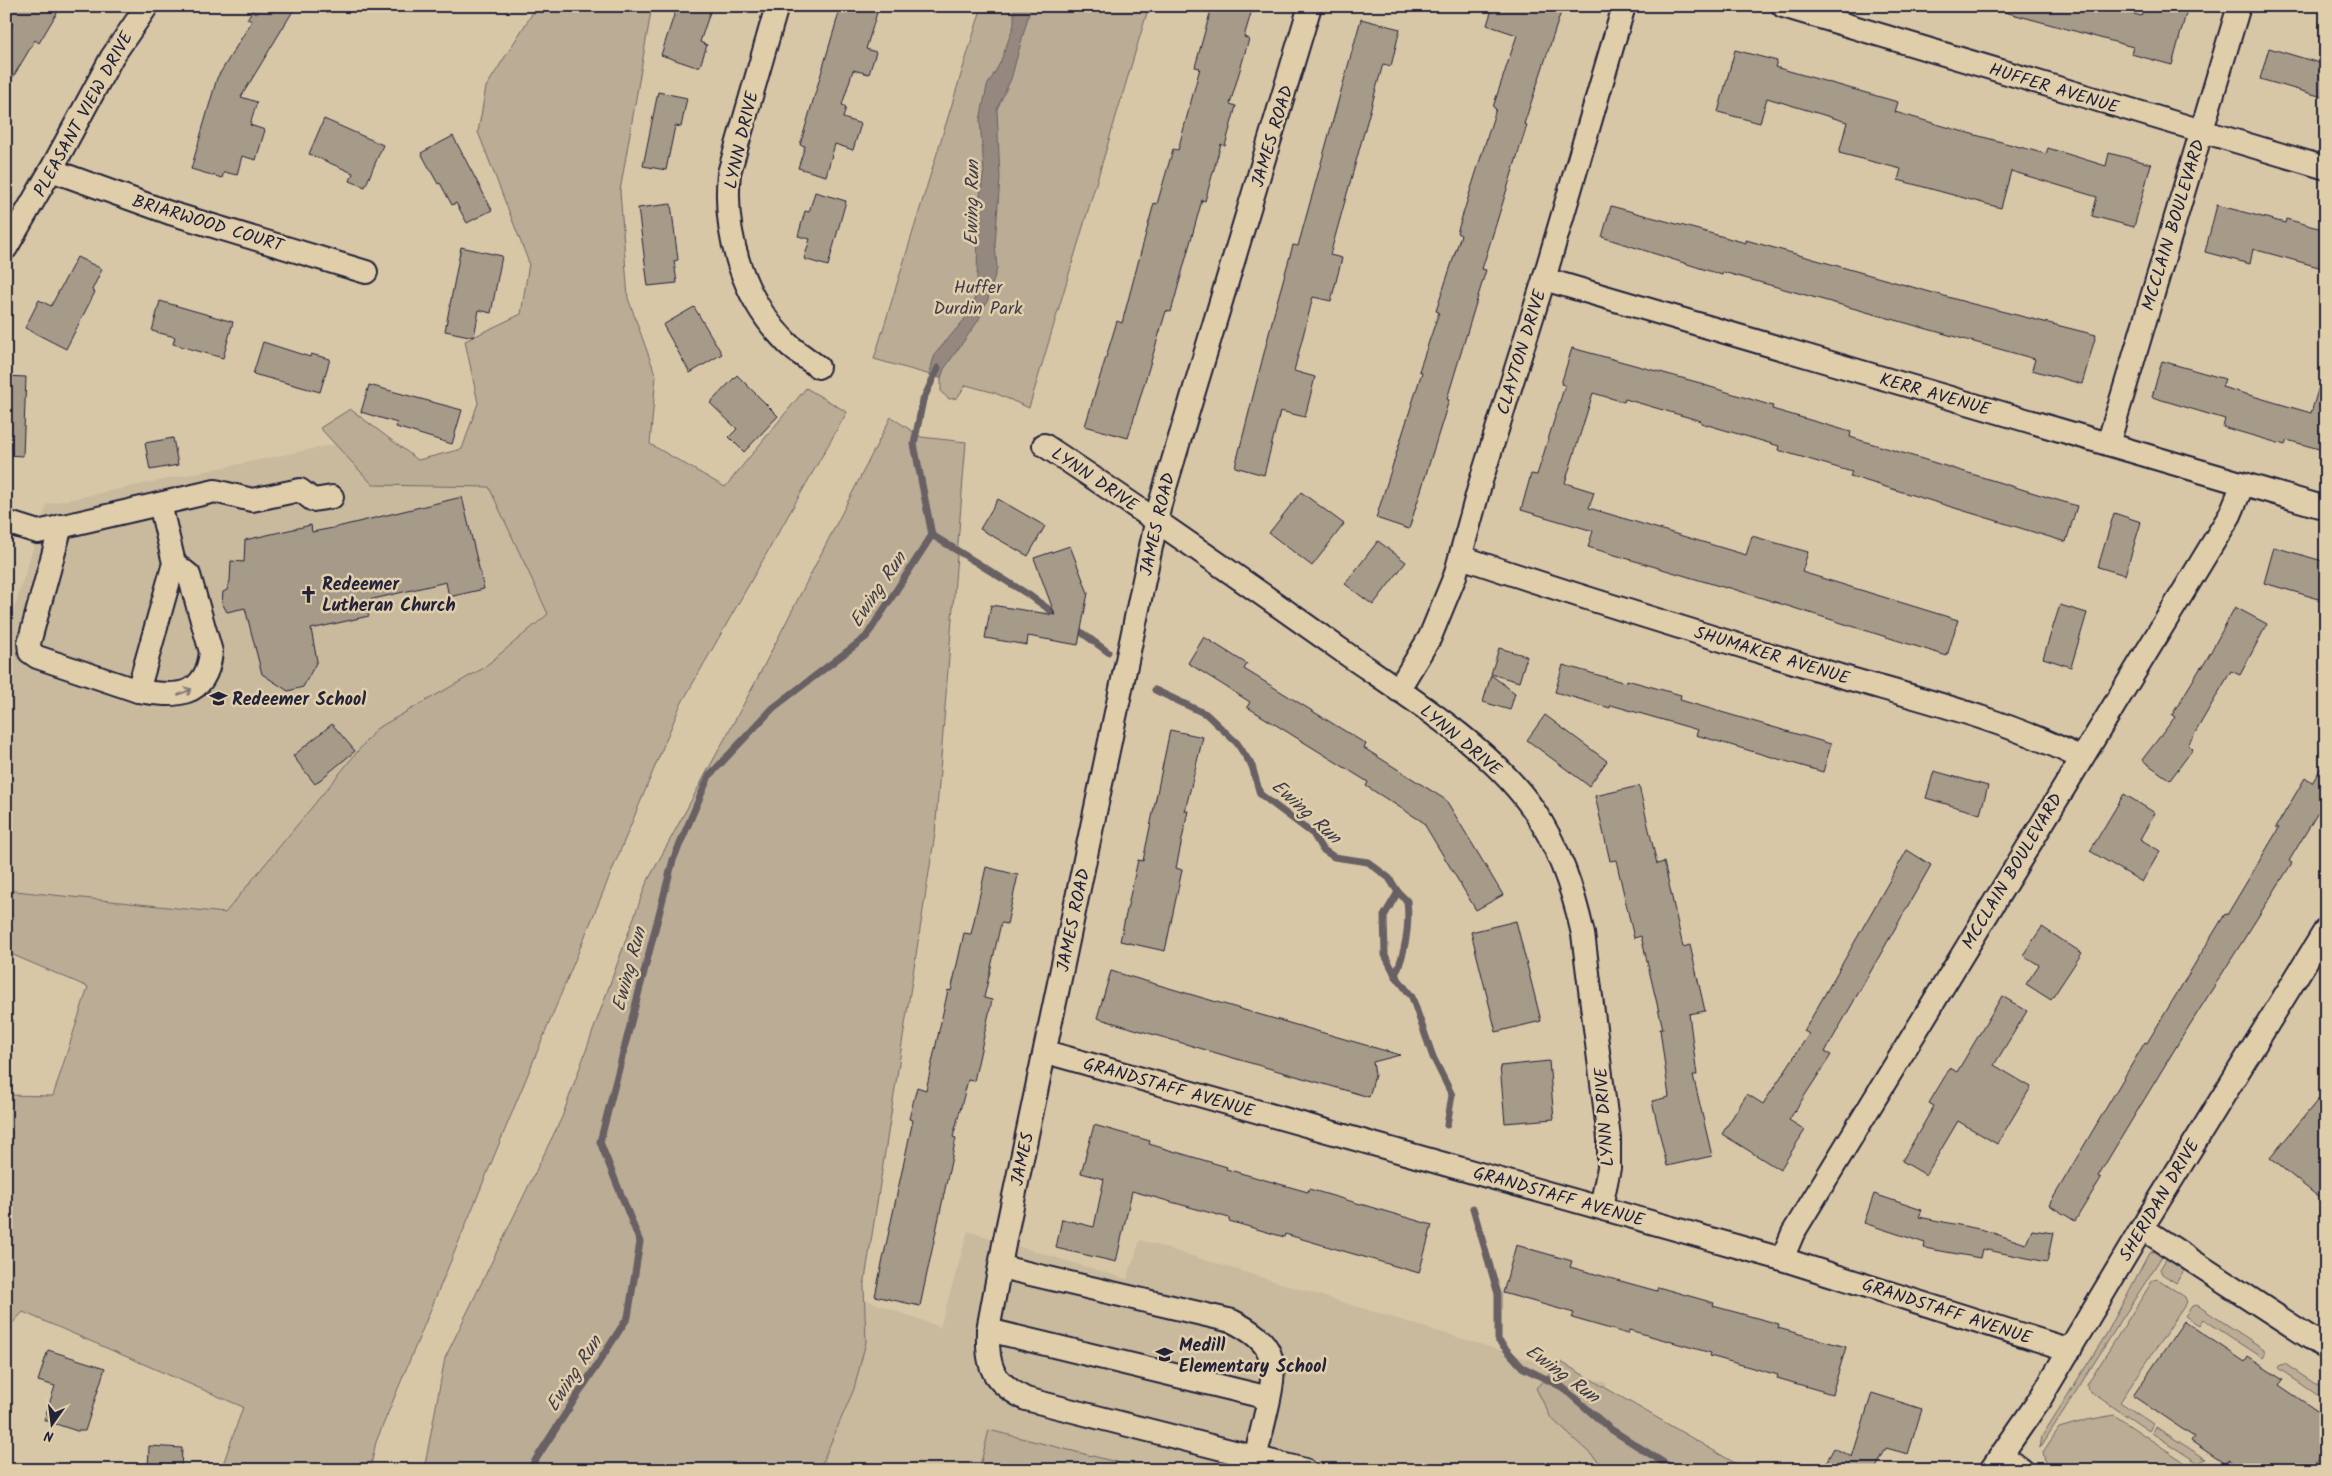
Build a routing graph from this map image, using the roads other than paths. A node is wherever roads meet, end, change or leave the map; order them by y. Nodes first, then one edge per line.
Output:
1 (147, 6) edge
2 (777, 6) edge
3 (1310, 6) edge
4 (1624, 6) edge
5 (1783, 6) edge
6 (2239, 6) edge
7 (2201, 132) junction
8 (2326, 168) edge
9 (51, 170) junction
10 (6, 248) edge
11 (366, 272) dead end
12 (1544, 279) junction
13 (818, 367) dead end
14 (2108, 444) junction
15 (1044, 445) dead end
16 (2243, 484) junction
17 (332, 497) dead end
18 (160, 504) junction
19 (2326, 508) edge
20 (1157, 520) junction
21 (6, 522) edge
22 (61, 526) junction
23 (1461, 557) junction
24 (174, 564) junction
25 (1398, 690) junction
26 (138, 691) junction
27 (2081, 758) junction
28 (2326, 929) edge
29 (1046, 1052) junction
30 (1601, 1207) junction
31 (2142, 1228) junction
32 (1782, 1259) junction
33 (1001, 1267) junction
34 (988, 1330) junction
35 (2326, 1348) edge
36 (2070, 1350) junction
37 (1269, 1398) junction
38 (1256, 1457) junction
39 (1996, 1462) edge
40 (1306, 1470) edge
41 (2022, 1470) edge

1 - 9 street, PLEASANT VIEW DRIVE
2 - 13 street, LYNN DRIVE
3 - 20 street, JAMES ROAD
4 - 12 street, CLAYTON DRIVE
5 - 7 street, HUFFER AVENUE
6 - 7 street, MCCLAIN BOULEVARD
7 - 8 street, HUFFER AVENUE
7 - 14 street, MCCLAIN BOULEVARD
9 - 10 street, PLEASANT VIEW DRIVE
9 - 11 street, BRIARWOOD COURT
12 - 14 street, KERR AVENUE
12 - 23 street, CLAYTON DRIVE
14 - 16 street, KERR AVENUE
15 - 20 street, LYNN DRIVE
16 - 19 street, KERR AVENUE
16 - 27 street, MCCLAIN BOULEVARD
17 - 18 street
18 - 22 street
18 - 24 street
20 - 25 street, LYNN DRIVE
20 - 29 street, JAMES ROAD
21 - 22 street
22 - 26 street
23 - 25 street, CLAYTON DRIVE
23 - 27 street, SHUMAKER AVENUE
24 - 26 street
26 -> 24 street
25 - 30 street, LYNN DRIVE
27 - 32 street, MCCLAIN BOULEVARD
28 - 31 street, SHERIDAN DRIVE
29 - 30 street, GRANDSTAFF AVENUE
29 - 33 street, JAMES
30 - 32 street, GRANDSTAFF AVENUE
31 - 35 street
31 - 36 street, SHERIDAN DRIVE
32 - 36 street, GRANDSTAFF AVENUE
33 - 34 street, JAMES
33 - 37 street
34 - 37 street
34 - 38 street, JAMES
36 - 39 street, SHERIDAN DRIVE
37 - 38 street
38 - 40 street, JAMES
39 - 41 street

